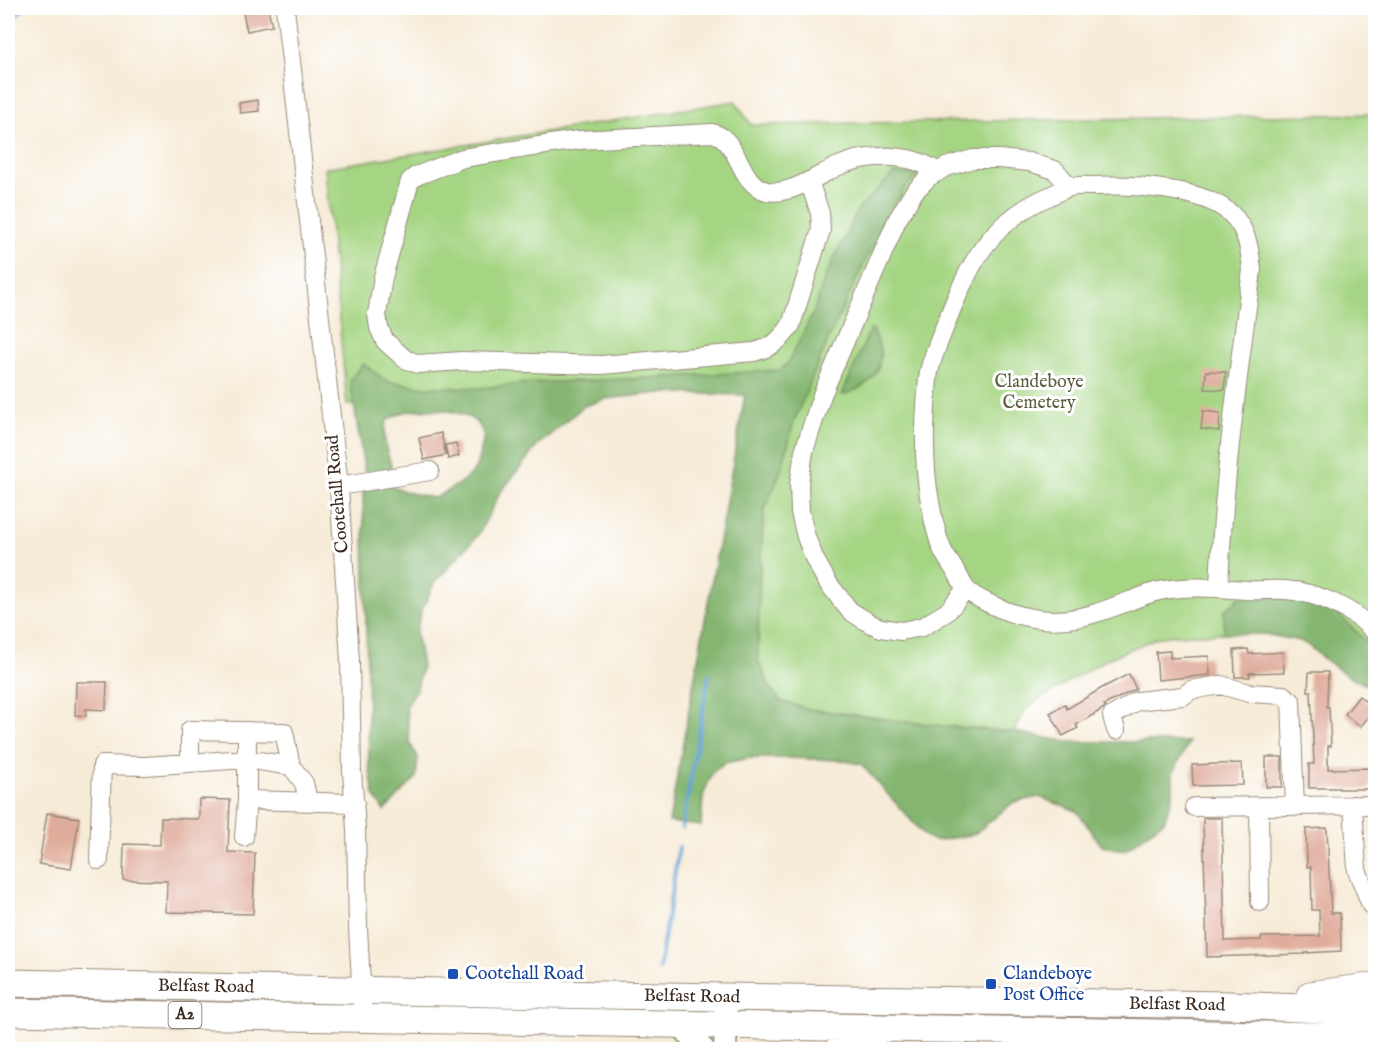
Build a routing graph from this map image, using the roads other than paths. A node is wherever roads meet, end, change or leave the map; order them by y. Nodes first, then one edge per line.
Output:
1 (285, 8) edge
2 (938, 171) junction
3 (808, 181) junction
4 (1070, 187) junction
5 (430, 471) dead end
6 (339, 486) junction
7 (1219, 588) junction
8 (966, 589) junction
9 (1376, 633) edge
10 (1116, 730) dead end
11 (247, 731) junction
12 (246, 759) junction
13 (190, 763) junction
14 (291, 766) junction
15 (247, 800) junction
16 (308, 801) junction
17 (355, 803) junction
18 (1353, 805) junction
19 (1376, 805) edge
20 (1194, 807) dead end
21 (1258, 807) junction
22 (1295, 807) junction
23 (244, 837) dead end
24 (99, 860) dead end
25 (1260, 902) dead end
26 (1376, 908) edge
27 (8, 983) edge
28 (1376, 986) edge
29 (361, 990) junction
30 (725, 997) junction
31 (1162, 1005) junction
32 (1228, 1005) junction
33 (1376, 1011) edge
34 (8, 1012) edge
35 (363, 1019) junction
36 (679, 1024) junction
37 (884, 1028) junction
38 (725, 1037) edge
39 (1376, 1037) edge
40 (1161, 1042) edge
41 (704, 1050) edge
42 (838, 1050) edge

1 - 6 street, Cootehall Road
2 - 3 street
2 - 4 street
2 - 8 street
3 - 3 street
4 - 7 street
4 - 8 street
5 - 6 street
6 - 17 street, Cootehall Road
7 - 8 street
7 - 9 street
10 - 22 street
11 - 12 street
11 - 13 street
11 - 14 street
12 - 13 street
12 - 14 street
12 - 15 street
13 - 24 street
14 - 16 street
15 - 16 street
15 - 23 street
16 - 17 street
17 - 29 street, Cootehall Road
18 - 19 street
18 - 22 street
18 - 26 street
20 - 21 street
21 - 22 street
21 - 25 street
27 - 29 highway, Belfast Road / A2
28 - 32 highway
29 - 30 highway, Belfast Road / A2
29 - 35 street, Cootehall Road
30 - 31 highway, Belfast Road / A2
30 - 38 main road
31 - 32 highway, Belfast Road / A2
31 - 40 street
32 - 33 highway, Belfast Road / A2
34 - 35 highway, Belfast Road / A2
35 - 36 highway, Belfast Road / A2
36 - 38 highway, Belfast Road / A2
36 - 41 main road
37 - 38 highway, Belfast Road / A2
37 - 40 highway, Belfast Road / A2
37 - 42 highway
39 - 40 highway, Belfast Road / A2

